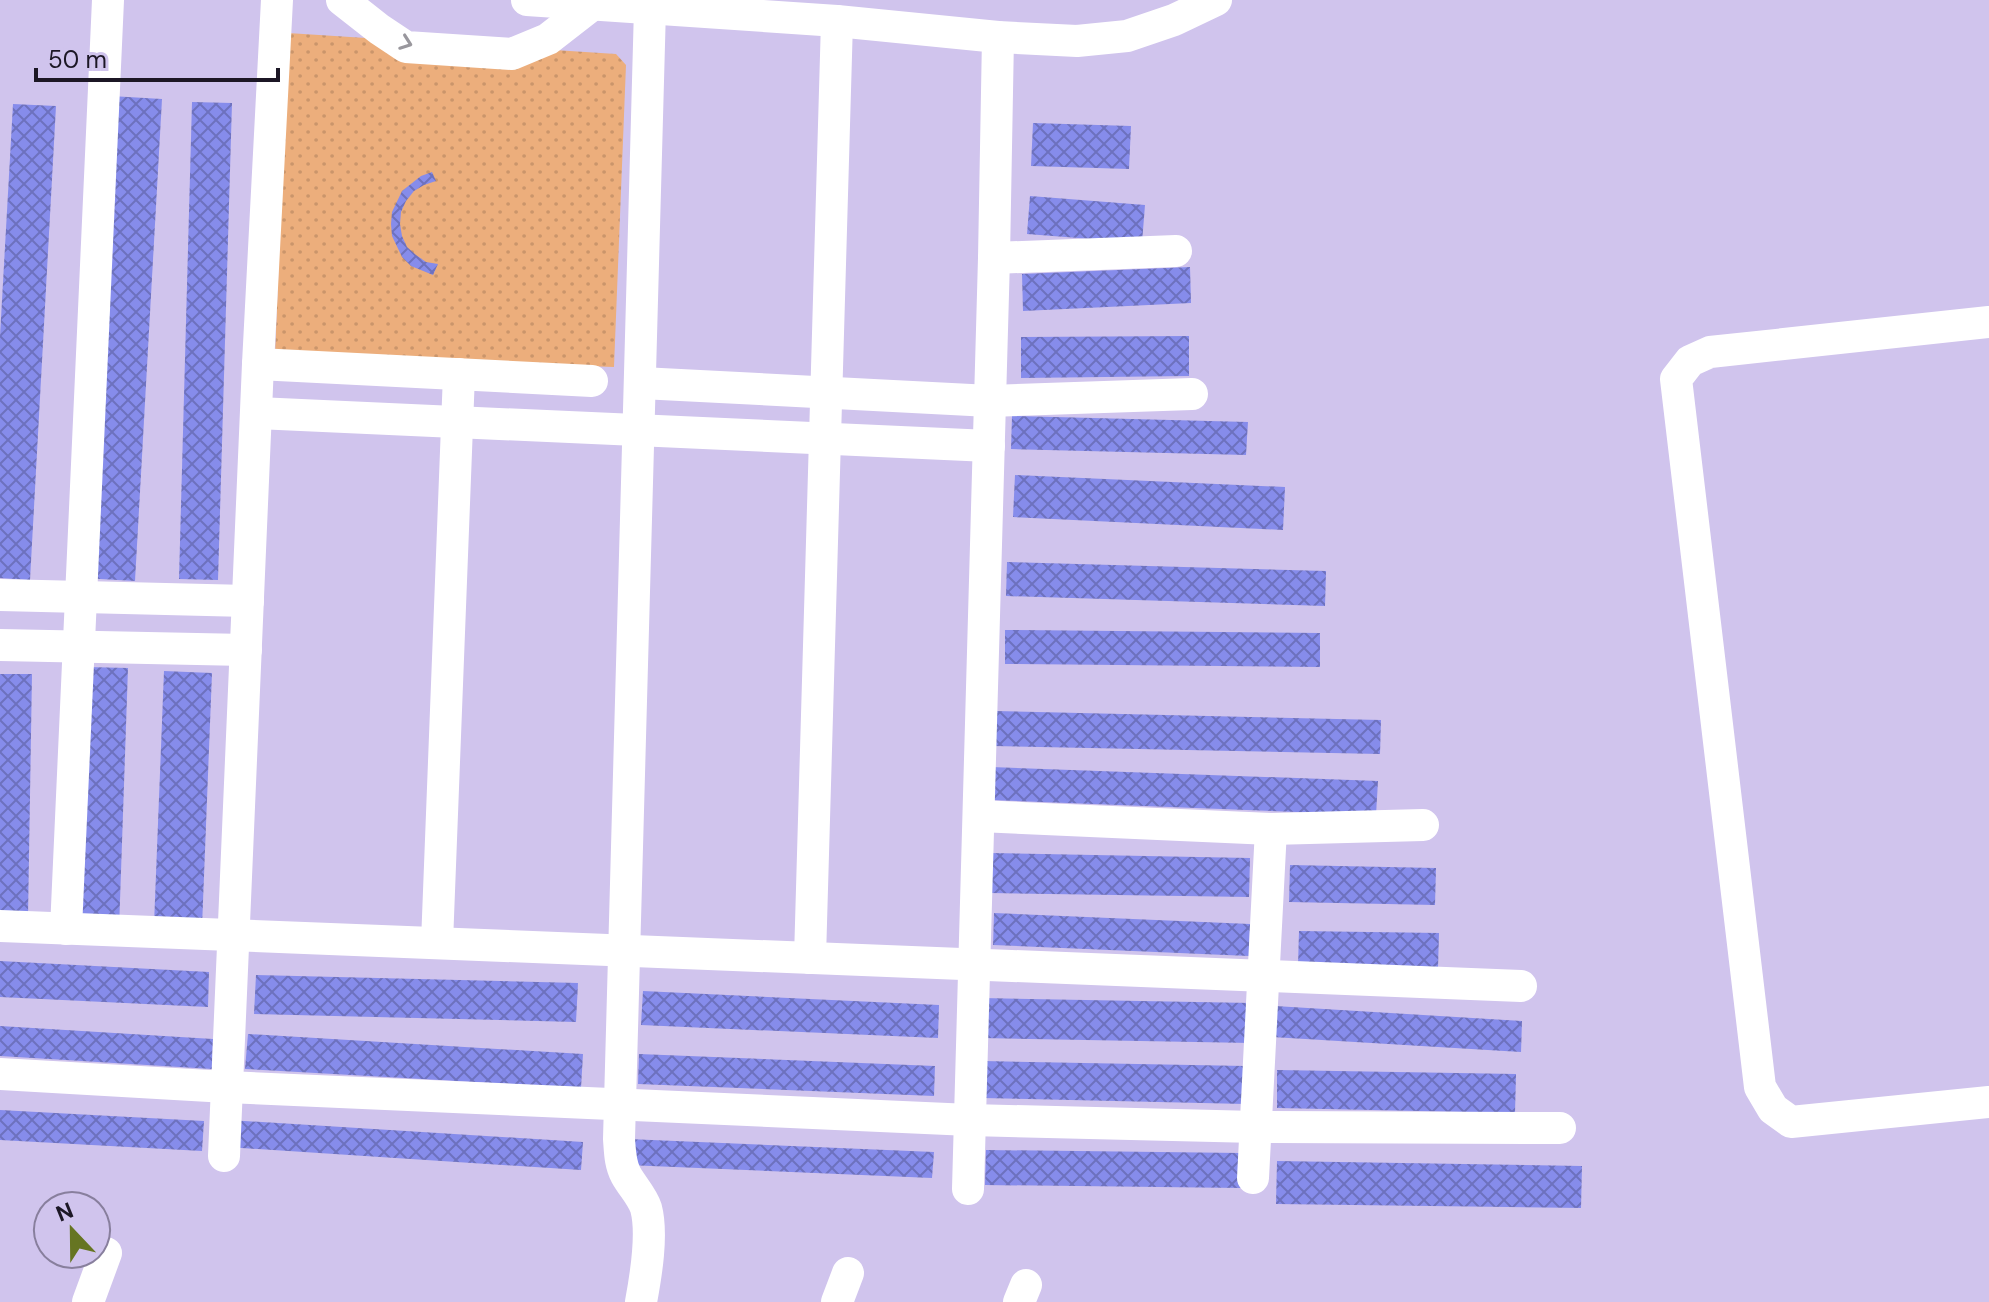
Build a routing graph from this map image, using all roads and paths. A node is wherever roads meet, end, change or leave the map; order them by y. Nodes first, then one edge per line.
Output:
1 (108, 0) edge
2 (277, 0) edge
3 (342, 0) edge
4 (527, 0) edge
5 (1216, 0) edge
6 (593, 4) junction
7 (650, 8) junction
8 (837, 21) junction
9 (998, 37) junction
10 (1176, 251) dead end
11 (994, 258) junction
12 (1989, 322) edge
13 (258, 364) junction
14 (459, 374) junction
15 (592, 381) dead end
16 (641, 383) junction
17 (826, 392) junction
18 (1192, 394) dead end
19 (990, 401) junction
20 (257, 413) junction
21 (456, 422) junction
22 (639, 430) junction
23 (825, 438) junction
24 (989, 446) junction
25 (0, 595) edge
26 (79, 597) junction
27 (248, 601) junction
28 (0, 645) edge
29 (77, 647) junction
30 (246, 650) junction
31 (979, 816) junction
32 (1423, 825) dead end
33 (1271, 829) junction
34 (0, 926) edge
35 (66, 929) junction
36 (234, 935) junction
37 (437, 943) junction
38 (625, 951) junction
39 (810, 958) junction
40 (975, 965) junction
41 (1263, 976) junction
42 (1521, 986) dead end
43 (0, 1074) edge
44 (227, 1087) junction
45 (1989, 1102) edge
46 (620, 1105) junction
47 (970, 1120) junction
48 (1256, 1127) junction
49 (1560, 1128) dead end
50 (224, 1156) dead end
51 (1253, 1178) dead end
52 (968, 1189) dead end
53 (100, 1270) edge
54 (88, 1302) edge
55 (641, 1302) edge

1 - 26 street
2 - 13 street
3 -> 6 street
4 - 6 street
5 - 9 street
6 - 7 street
7 - 8 street
7 - 16 street
8 - 9 street
8 - 17 street
9 - 11 street
10 - 11 street
11 - 19 street
12 - 45 street
13 - 14 street
13 - 20 street
14 - 15 street
14 - 21 street
16 - 17 street
16 - 22 street
17 - 19 street
17 - 23 street
18 - 19 street
19 - 24 street
20 - 21 street
20 - 27 street
21 - 22 street
21 - 37 street
22 - 23 street
22 - 38 street
23 - 24 street
23 - 39 street
24 - 31 street
25 - 26 street
26 - 27 street
26 - 29 street
27 - 30 street
28 - 29 street
29 - 30 street
29 - 35 street
30 - 36 street
31 - 33 street
31 - 40 street
32 - 33 street
33 - 41 street
34 - 35 street
35 - 36 street
36 - 37 street
36 - 44 street
37 - 38 street
38 - 39 street
38 - 46 street
39 - 40 street
40 - 41 street
40 - 47 street
41 - 42 street
41 - 48 street
43 - 44 street
44 - 46 street
44 - 50 street
46 - 47 street
46 - 55 street
47 - 48 street
47 - 52 street
48 - 49 street
48 - 51 street
53 - 54 street

